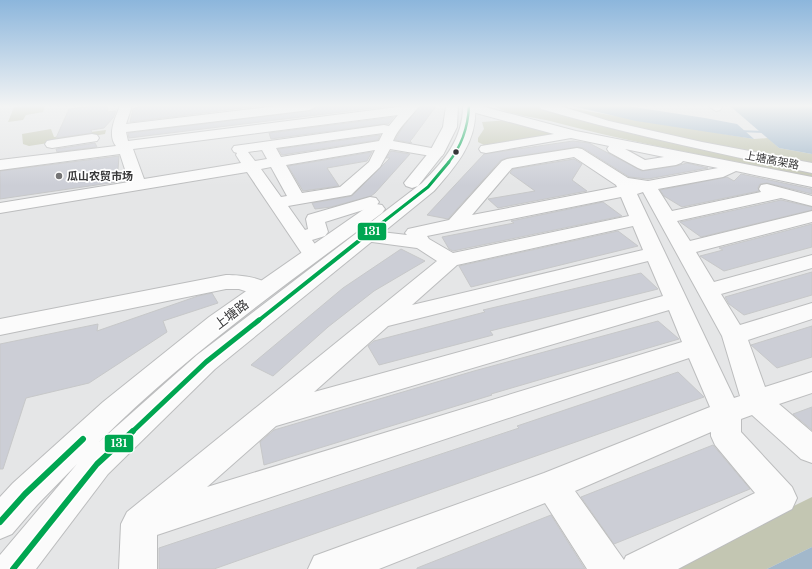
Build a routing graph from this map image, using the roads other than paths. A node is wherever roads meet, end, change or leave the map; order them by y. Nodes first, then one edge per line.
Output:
1 (121, 133) edge
2 (228, 133) junction
3 (232, 133) edge
4 (262, 133) edge
5 (361, 133) edge
6 (390, 133) edge
7 (447, 133) edge
8 (466, 133) edge
9 (565, 133) edge
10 (643, 133) edge
11 (666, 133) edge
12 (575, 135) junction
13 (92, 138) dead end
14 (384, 144) junction
15 (268, 145) junction
16 (126, 148) junction
17 (239, 149) junction
18 (486, 149) dead end
19 (0, 153) edge
20 (437, 153) junction
21 (275, 162) junction
22 (812, 162) edge
23 (0, 165) edge
24 (250, 166) junction
25 (812, 168) edge
26 (729, 169) junction
27 (812, 182) edge
28 (138, 184) junction
29 (633, 186) junction
30 (781, 193) junction
31 (297, 199) junction
32 (812, 201) edge
33 (276, 202) junction
34 (370, 202) dead end
35 (0, 208) edge
36 (812, 216) edge
37 (666, 218) junction
38 (640, 219) junction
39 (455, 224) junction
40 (372, 230) junction
41 (418, 238) junction
42 (306, 246) junction
43 (683, 249) junction
44 (655, 253) junction
45 (450, 260) junction
46 (812, 261) edge
47 (263, 290) junction
48 (708, 291) junction
49 (676, 300) junction
50 (812, 311) edge
51 (380, 320) junction
52 (0, 327) edge
53 (734, 336) junction
54 (697, 346) junction
55 (812, 382) edge
56 (742, 407) junction
57 (266, 417) junction
58 (812, 450) edge
59 (552, 485) junction
60 (0, 522) edge
61 (139, 524) junction
62 (349, 566) edge
63 (14, 569) edge
64 (138, 569) edge
65 (609, 569) edge
66 (639, 569) edge

1 - 16 main road
2 - 3 main road
2 - 16 main road
2 - 17 main road
4 - 15 main road
5 - 15 main road
6 - 14 main road
7 - 20 main road, 上塘路
8 - 40 main road, 上塘路
9 - 12 main road
10 - 25 main road, 上塘高架路
11 - 22 main road, 上塘高架路
12 - 18 main road
12 - 26 main road
13 - 19 main road
14 - 20 main road
14 - 21 main road
14 - 31 main road
15 - 17 main road
15 - 21 main road
16 - 23 main road
16 - 28 main road
17 - 24 main road
20 - 42 main road, 上塘路
21 - 24 main road
21 - 31 main road
24 - 28 main road
24 - 33 main road
26 - 27 main road
26 - 29 main road
26 - 30 main road
28 - 35 main road
29 - 37 main road
29 - 38 main road
29 - 39 main road
29 - 39 main road
30 - 32 main road
30 - 37 main road
31 - 33 main road
33 - 42 main road
34 - 42 main road
36 - 43 main road
37 - 43 main road
38 - 44 main road
38 - 45 main road
39 - 41 main road
40 - 41 main road
40 - 63 main road, 上塘路
41 - 45 main road
42 - 47 main road, 上塘路
43 - 48 main road
44 - 49 main road
44 - 51 main road
45 - 51 main road
46 - 48 main road
47 - 52 main road
47 - 60 main road, 上塘路
48 - 53 main road
49 - 54 main road
49 - 57 main road
50 - 53 main road
51 - 57 main road
53 - 56 main road
54 - 56 main road
54 - 61 main road
55 - 56 main road
56 - 58 main road
56 - 59 main road
56 - 66 main road
57 - 61 main road
59 - 62 main road
59 - 65 main road
61 - 64 main road

